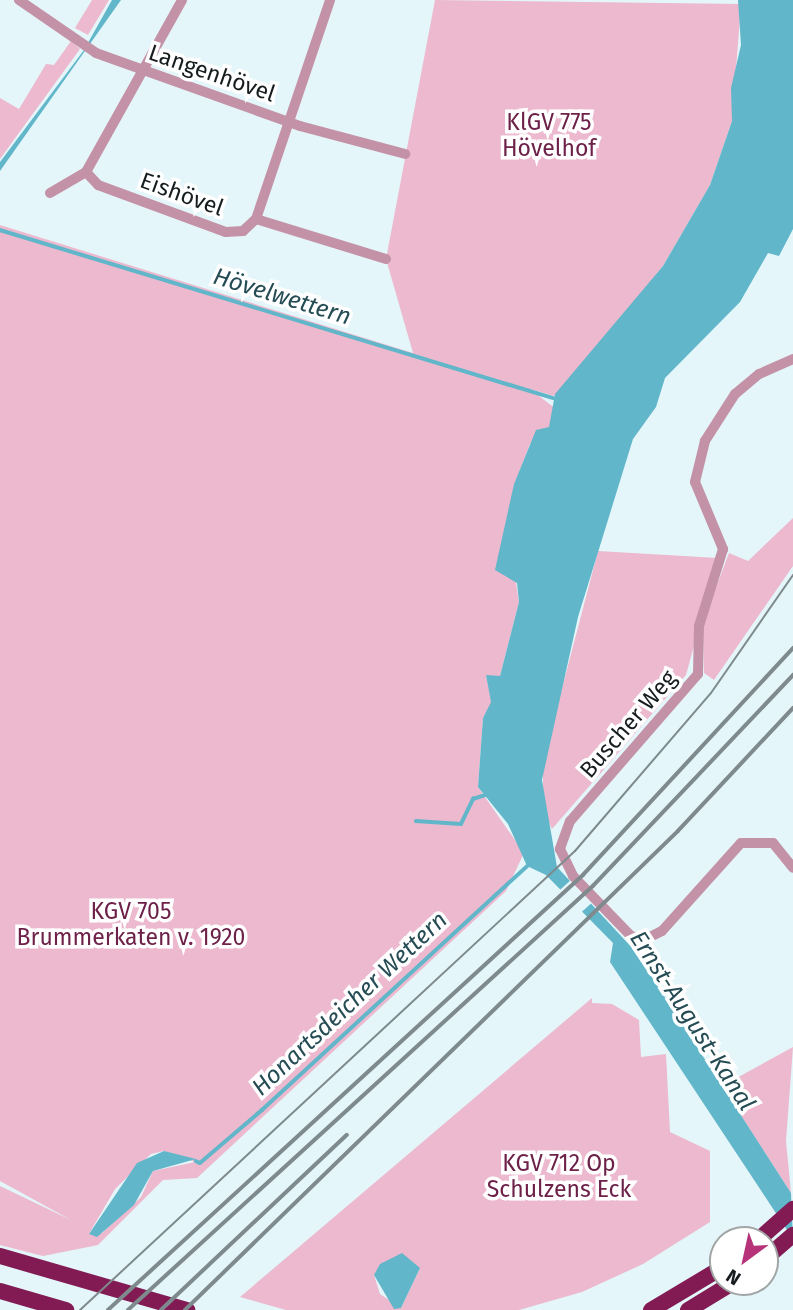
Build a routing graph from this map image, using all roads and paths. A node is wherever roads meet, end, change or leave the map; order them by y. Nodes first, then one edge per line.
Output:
1 (182, 0) edge
2 (330, 0) edge
3 (25, 2) edge
4 (143, 71) junction
5 (290, 123) junction
6 (405, 154) dead end
7 (86, 172) junction
8 (50, 193) dead end
9 (256, 219) junction
10 (386, 259) dead end
11 (793, 359) edge
12 (793, 868) edge
13 (793, 1209) edge
14 (775, 1226) edge
15 (793, 1235) edge
16 (779, 1248) edge
17 (0, 1256) edge
18 (709, 1275) edge
19 (0, 1291) edge
20 (711, 1296) edge
21 (65, 1310) edge
22 (187, 1310) edge
23 (651, 1310) edge
24 (688, 1310) edge

1 - 4 street
2 - 5 street
3 - 4 street, Langenhövel
4 - 5 street, Langenhövel
4 - 7 street
5 - 6 street, Langenhövel
5 - 9 street
7 - 8 street
7 - 9 street, Eishövel
9 - 10 street
11 - 12 street, Buscher Weg
13 - 14 highway
15 - 16 highway
17 - 22 highway
18 - 23 highway
19 - 21 highway
20 - 24 highway

